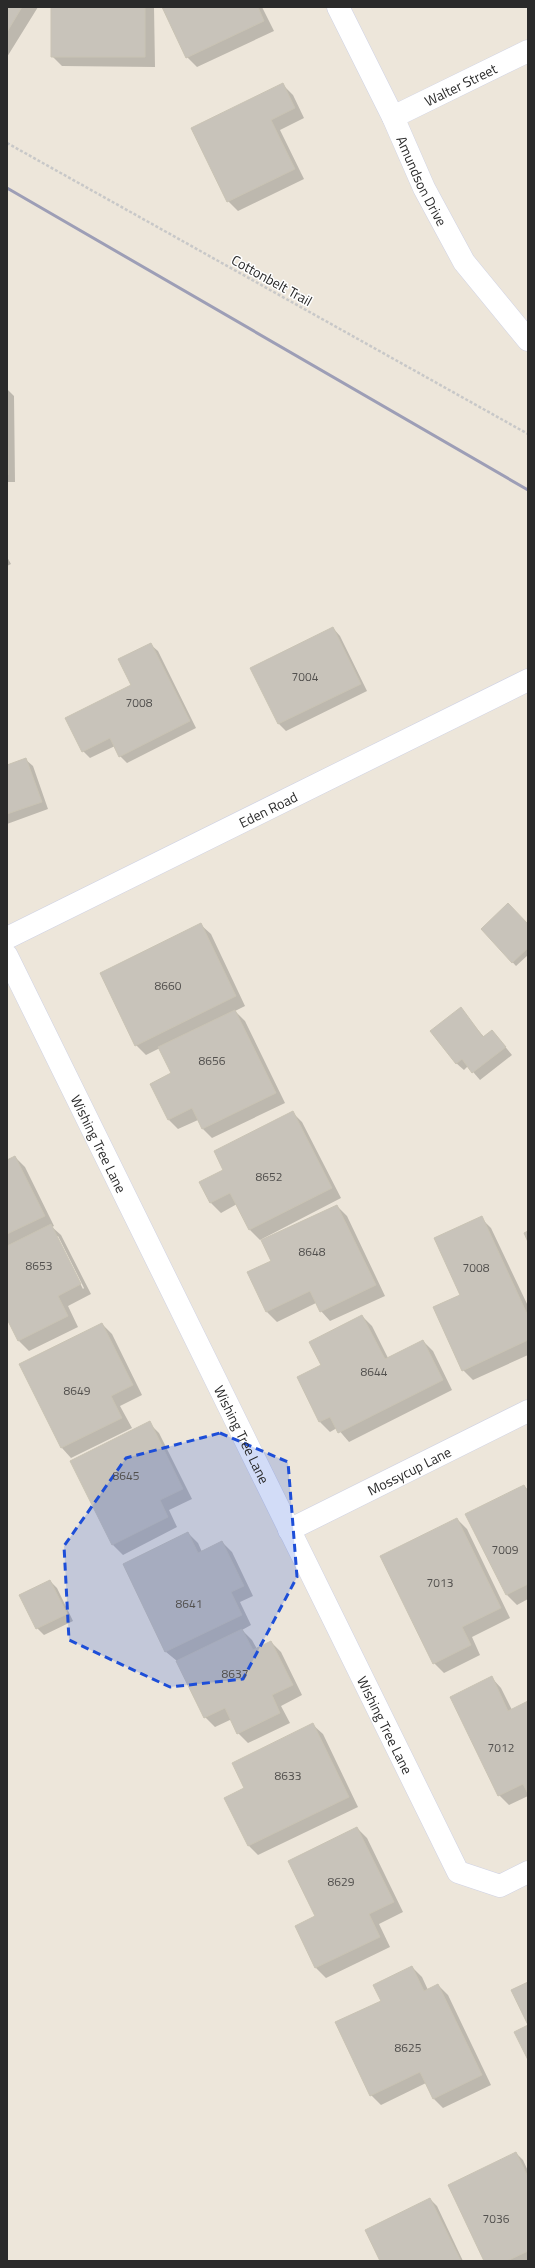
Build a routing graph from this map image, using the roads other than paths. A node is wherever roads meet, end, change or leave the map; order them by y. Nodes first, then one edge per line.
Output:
1 (338, 7) edge
2 (528, 52) edge
3 (393, 117) junction
4 (528, 340) edge
5 (528, 680) edge
6 (7, 938) edge
7 (7, 956) edge
8 (528, 1411) edge
9 (289, 1530) junction
10 (528, 1872) edge

1 - 3 street, Amundson Drive
2 - 3 street, Walter Street
3 - 4 street, Amundson Drive
5 - 6 street, Eden Road
7 - 9 street, Wishing Tree Lane
8 - 9 street, Mossycup Lane
9 - 10 street, Wishing Tree Lane

